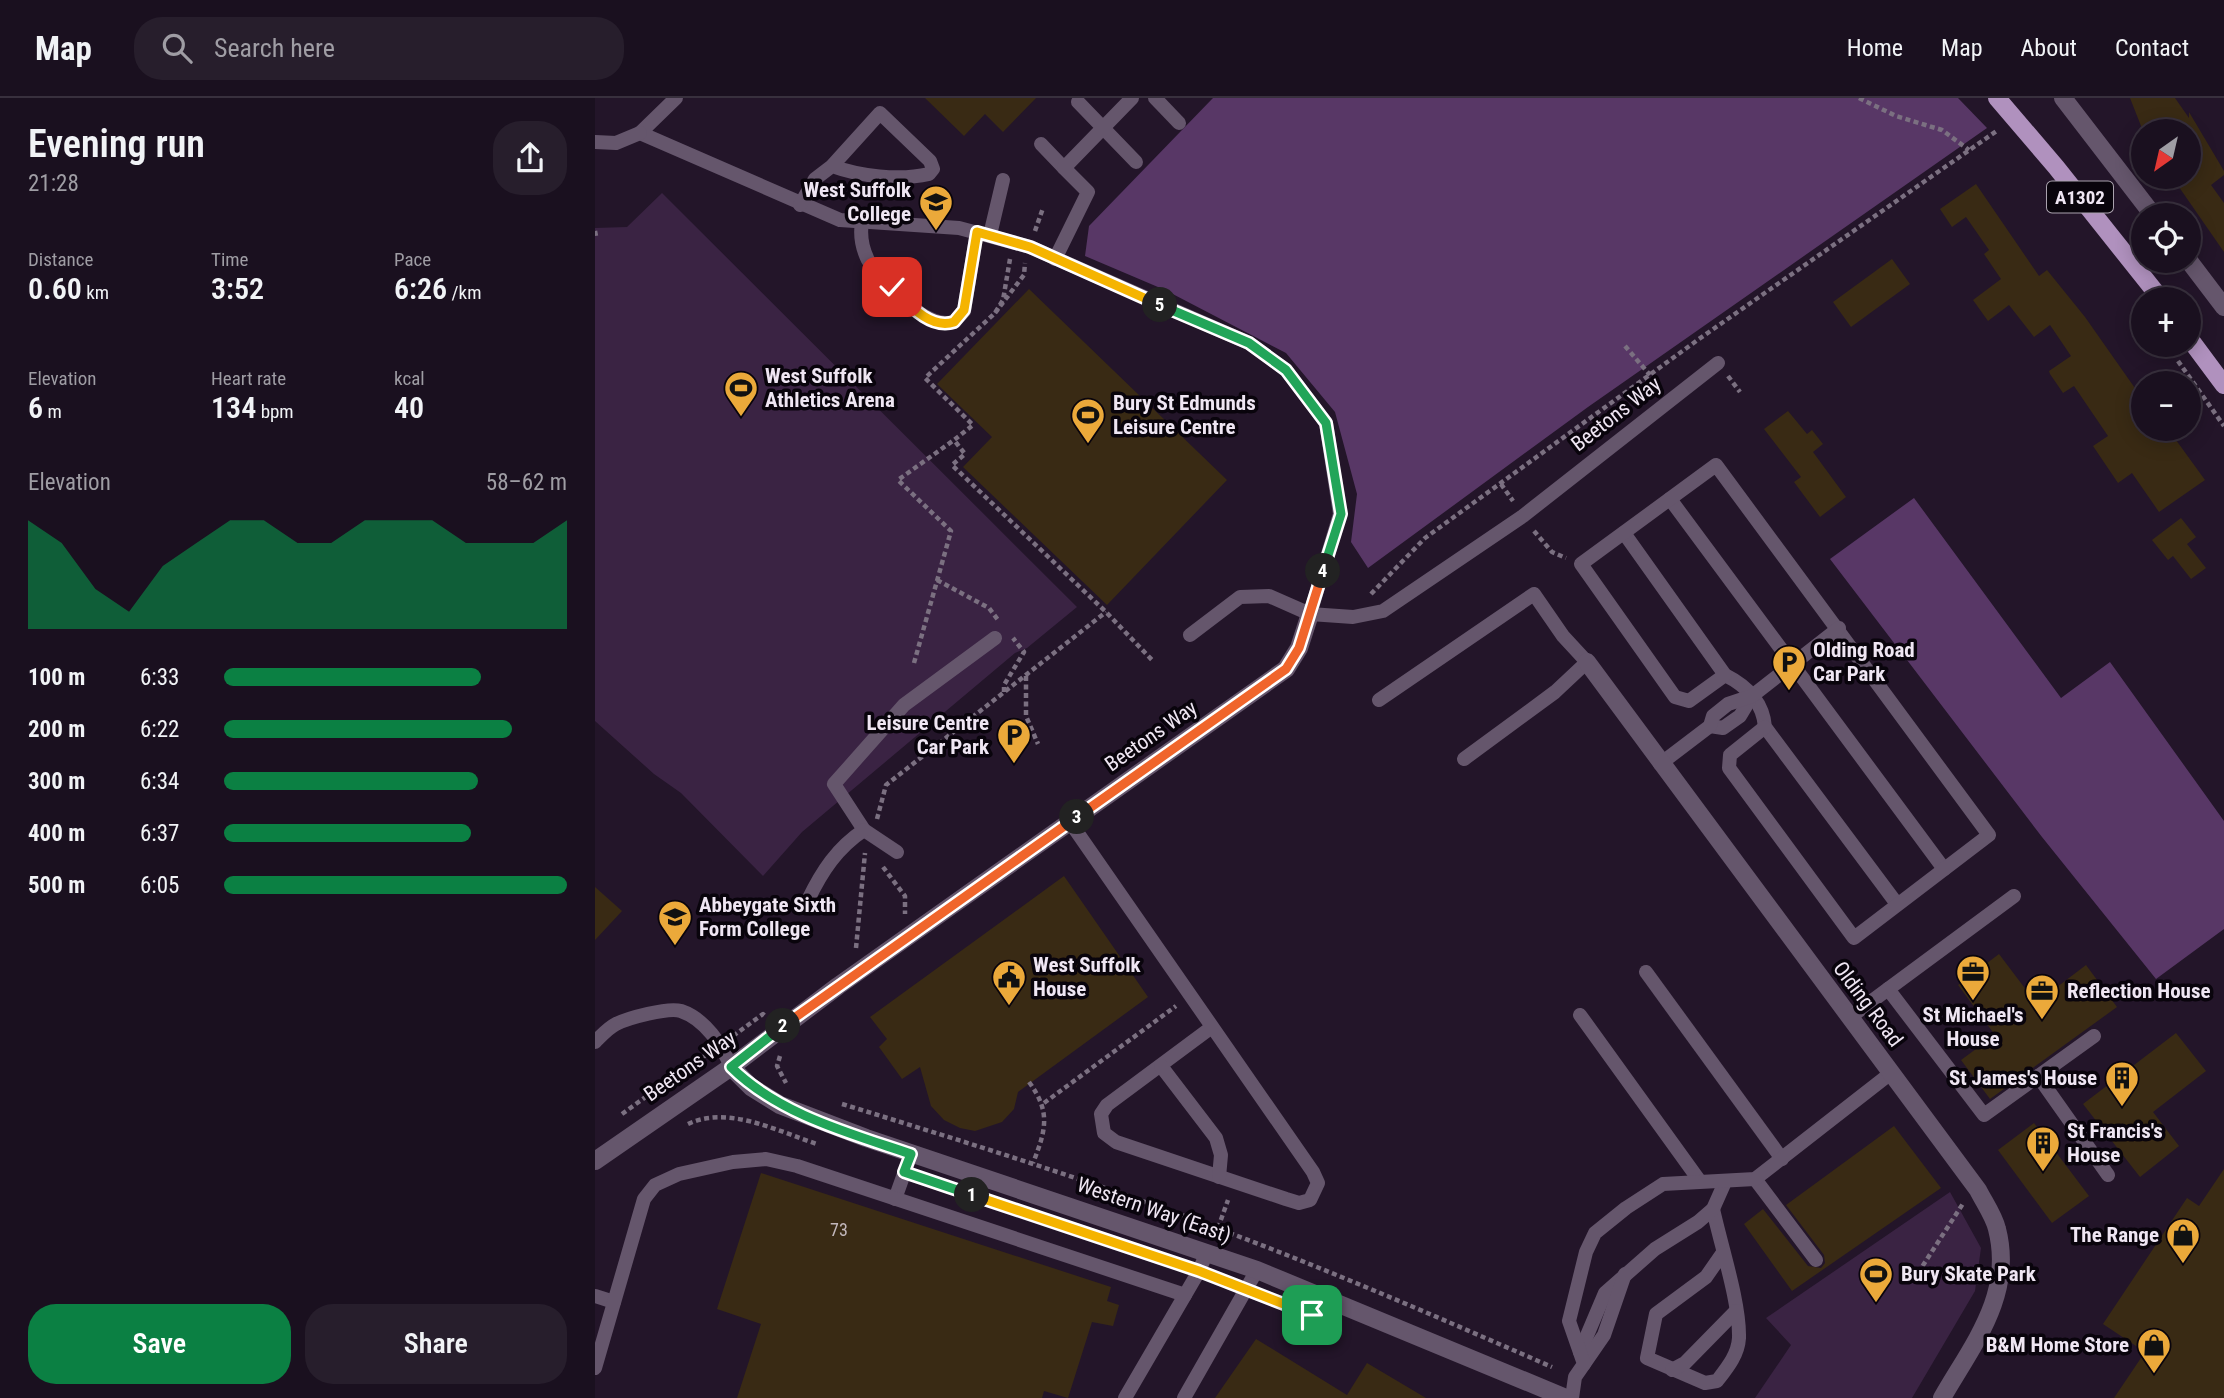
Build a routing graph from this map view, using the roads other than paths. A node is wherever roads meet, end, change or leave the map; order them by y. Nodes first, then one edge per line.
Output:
1 (676, 98) edge
2 (1132, 98) edge
3 (1155, 98) edge
4 (1997, 98) edge
5 (2063, 98) edge
6 (1078, 102) dead end
7 (1179, 123) dead end
8 (1103, 128) junction
9 (640, 133) junction
10 (595, 142) edge
11 (1041, 144) dead end
12 (1136, 162) dead end
13 (832, 166) junction
14 (1065, 168) junction
15 (1003, 180) dead end
16 (2144, 203) edge
17 (800, 205) junction
18 (862, 222) junction
19 (983, 233) junction
20 (1055, 259) junction
21 (2198, 273) edge
22 (2151, 287) edge
23 (2224, 307) edge
24 (2201, 354) edge
25 (1718, 363) dead end
26 (2224, 385) edge
27 (1670, 499) junction
28 (1624, 533) junction
29 (1310, 614) junction
30 (1839, 628) junction
31 (1190, 635) dead end
32 (995, 638) dead end
33 (1587, 662) junction
34 (1793, 665) junction
35 (1725, 675) junction
36 (1752, 696) junction
37 (1379, 700) dead end
38 (1765, 727) junction
39 (1464, 759) dead end
40 (1660, 764) junction
41 (1070, 821) junction
42 (869, 832) junction
43 (898, 852) dead end
44 (1944, 869) junction
45 (2014, 896) dead end
46 (808, 900) dead end
47 (1897, 904) junction
48 (1646, 972) dead end
49 (1888, 989) junction
50 (1580, 1015) dead end
51 (1849, 1018) junction
52 (1212, 1027) junction
53 (2094, 1036) dead end
54 (595, 1042) edge
55 (1161, 1066) junction
56 (731, 1067) junction
57 (1891, 1073) junction
58 (2038, 1076) junction
59 (911, 1154) junction
60 (1782, 1159) junction
61 (595, 1161) edge
62 (2108, 1175) dead end
63 (1219, 1177) junction
64 (1755, 1179) junction
65 (1699, 1180) junction
66 (1725, 1182) junction
67 (895, 1199) junction
68 (1713, 1209) junction
69 (1207, 1252) junction
70 (1722, 1254) junction
71 (1816, 1260) dead end
72 (1257, 1270) junction
73 (1185, 1295) junction
74 (595, 1296) edge
75 (614, 1302) junction
76 (1736, 1311) junction
77 (1582, 1358) junction
78 (595, 1368) edge
79 (1672, 1370) junction
80 (1564, 1397) edge
81 (1125, 1398) edge
82 (1184, 1398) edge
83 (1943, 1398) edge

1 - 9 lane
2 - 8 lane
3 - 7 lane
4 - 22 main road, A1302
5 - 16 street
6 - 8 lane
8 - 12 lane
8 - 14 lane
9 - 10 lane
9 - 17 lane
11 - 14 lane
13 - 13 lane
13 - 17 lane
14 - 20 lane
15 - 19 lane
17 - 18 lane
18 - 19 lane
18 - 19 lane
19 - 20 lane
20 - 29 lane
21 - 23 street
24 - 26 main road
25 - 29 lane, Beetons Way
27 - 28 lane
27 - 30 lane
27 - 34 lane
28 - 35 lane
28 - 35 lane
29 - 31 lane
29 - 41 street, Beetons Way
30 - 34 lane
30 - 44 lane
32 - 42 lane
33 - 37 lane
33 - 39 lane
33 - 40 street, Olding Road
34 - 36 lane
34 - 44 lane
35 - 36 lane
36 - 38 lane
36 - 40 lane
38 - 47 lane
38 - 47 lane
40 - 51 street, Olding Road
41 - 52 lane
41 - 56 street, Beetons Way
42 - 43 lane
42 - 46 lane
44 - 47 lane
45 - 49 lane
48 - 60 lane
49 - 51 lane
49 - 58 lane
50 - 65 lane
51 - 57 street, Olding Road
52 - 55 lane
52 - 63 lane
53 - 58 lane
54 - 56 lane
55 - 63 lane
55 - 63 lane
56 - 59 street, Western Way (East)
56 - 61 street, Beetons Way
57 - 60 lane
57 - 83 street, Olding Road
58 - 62 lane
59 - 67 lane
59 - 69 street, Western Way (East)
60 - 64 lane
64 - 66 lane
64 - 71 lane
65 - 66 lane
65 - 77 lane
66 - 68 lane
67 - 73 lane
67 - 75 lane
68 - 70 lane
68 - 77 lane
69 - 72 street, Western Way (East)
69 - 73 lane
70 - 76 lane
70 - 79 lane
72 - 80 street, Western Way (East)
72 - 82 lane
73 - 81 lane
74 - 75 lane
75 - 78 lane
76 - 79 lane
76 - 79 lane
77 - 80 lane

